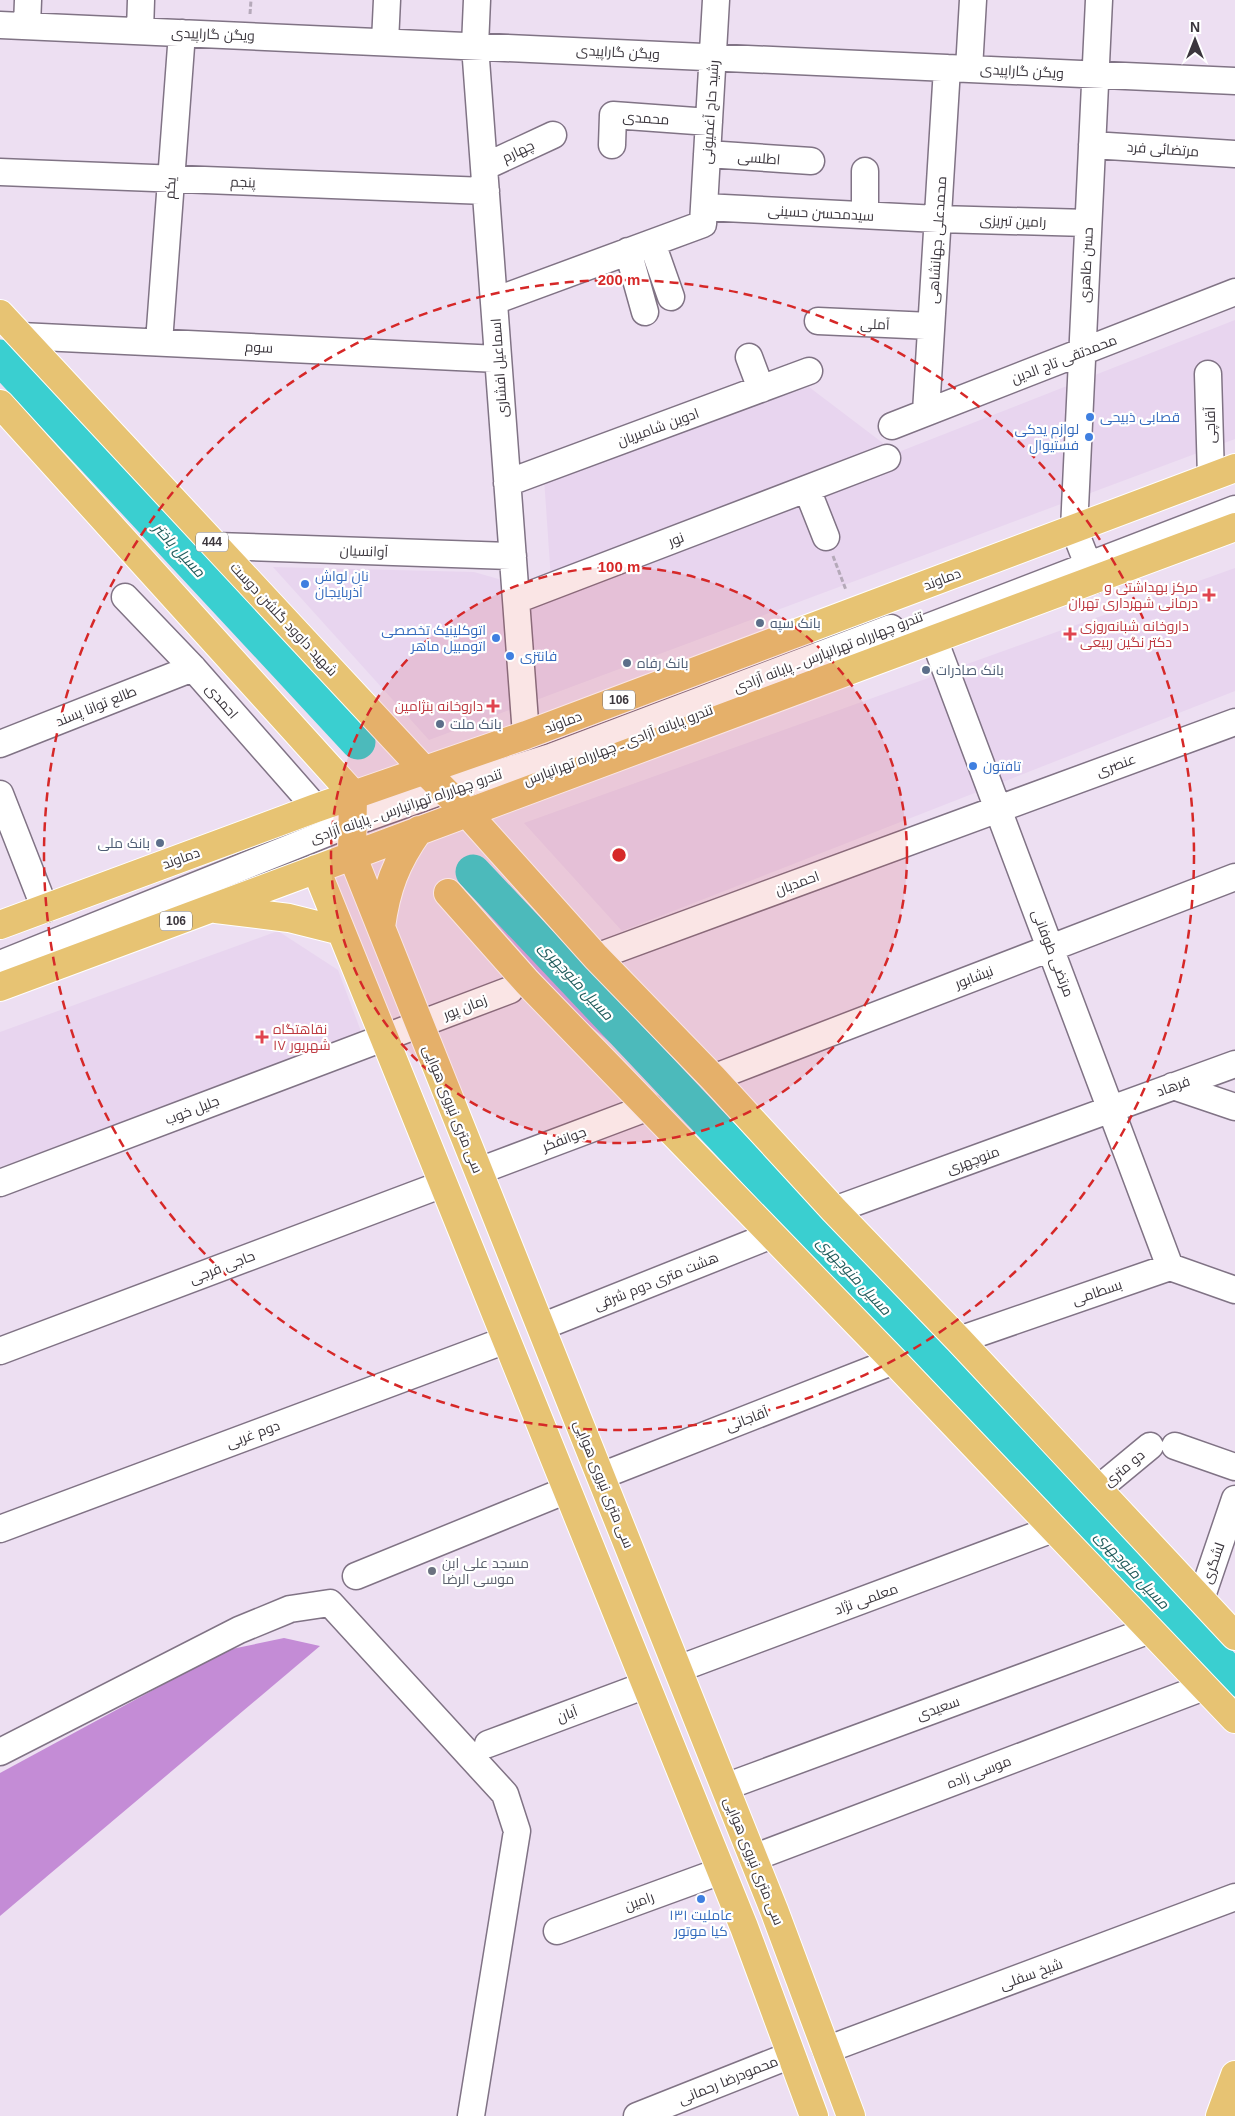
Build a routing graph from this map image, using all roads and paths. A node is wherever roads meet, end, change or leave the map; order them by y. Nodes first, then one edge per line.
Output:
1 (28, 0) edge
2 (141, 0) edge
3 (387, 0) edge
4 (477, 0) edge
5 (716, 0) edge
6 (973, 0) edge
7 (1098, 0) edge
8 (0, 25) edge
9 (27, 26) junction
10 (140, 31) junction
11 (182, 33) junction
12 (385, 42) junction
13 (475, 46) junction
14 (714, 57) junction
15 (958, 68) junction
16 (1095, 75) junction
17 (1235, 81) edge
18 (710, 122) junction
19 (553, 135) dead end
20 (1092, 145) junction
21 (612, 146) dead end
22 (707, 154) junction
23 (1235, 154) edge
24 (810, 161) dead end
25 (866, 171) dead end
26 (0, 172) edge
27 (170, 179) junction
28 (485, 179) junction
29 (865, 215) junction
30 (704, 216) junction
31 (938, 219) junction
32 (1088, 223) junction
33 (652, 242) junction
34 (628, 250) junction
35 (1235, 292) edge
36 (672, 297) dead end
37 (494, 301) junction
38 (645, 312) dead end
39 (0, 314) edge
40 (818, 321) dead end
41 (931, 326) junction
42 (20, 336) junction
43 (159, 342) junction
44 (1082, 352) junction
45 (749, 358) dead end
46 (498, 359) junction
47 (810, 371) dead end
48 (1208, 374) dead end
49 (761, 389) junction
50 (0, 404) edge
51 (926, 412) junction
52 (892, 426) dead end
53 (887, 458) dead end
54 (1223, 473) edge
55 (507, 483) junction
56 (807, 489) junction
57 (1235, 497) edge
58 (1235, 509) edge
59 (1235, 527) edge
60 (1074, 529) junction
61 (826, 537) joint
62 (216, 546) junction
63 (513, 556) junction
64 (1094, 580) junction
65 (125, 597) dead end
66 (516, 600) junction
67 (854, 612) junction
68 (934, 639) junction
69 (193, 668) junction
70 (1235, 722) edge
71 (526, 736) junction
72 (0, 744) edge
73 (424, 770) junction
74 (0, 794) edge
75 (353, 794) junction
76 (457, 803) junction
77 (316, 808) junction
78 (998, 809) junction
79 (419, 830) junction
80 (352, 841) junction
81 (316, 869) junction
82 (1235, 877) edge
83 (448, 892) dead end
84 (210, 908) junction
85 (44, 909) junction
86 (0, 925) edge
87 (381, 927) junction
88 (341, 931) junction
89 (1051, 948) junction
90 (596, 957) junction
91 (0, 964) edge
92 (0, 976) edge
93 (519, 986) junction
94 (0, 987) edge
95 (420, 1025) junction
96 (384, 1038) junction
97 (1235, 1064) edge
98 (713, 1078) junction
99 (1173, 1086) junction
100 (649, 1107) junction
101 (1235, 1107) edge
102 (1111, 1109) junction
103 (478, 1171) junction
104 (0, 1183) edge
105 (443, 1184) junction
106 (834, 1210) junction
107 (772, 1235) junction
108 (1170, 1267) junction
109 (1235, 1290) edge
110 (541, 1327) junction
111 (506, 1340) junction
112 (959, 1340) junction
113 (0, 1351) edge
114 (894, 1361) junction
115 (1235, 1467) edge
116 (601, 1476) junction
117 (1098, 1489) junction
118 (567, 1490) junction
119 (1235, 1499) edge
120 (0, 1529) edge
121 (1053, 1529) junction
122 (356, 1576) dead end
123 (1200, 1599) junction
124 (1150, 1630) junction
125 (1235, 1636) edge
126 (678, 1669) junction
127 (646, 1684) junction
128 (1204, 1687) junction
129 (1235, 1719) edge
130 (488, 1744) dead end
131 (0, 1752) edge
132 (725, 1787) junction
133 (754, 1858) junction
134 (721, 1871) junction
135 (1235, 1897) edge
136 (557, 1931) dead end
137 (826, 2050) junction
138 (792, 2055) junction
139 (1235, 2075) edge
140 (1217, 2114) edge
141 (471, 2116) edge
142 (637, 2116) edge
143 (814, 2116) edge
144 (851, 2116) edge

1 - 9 street
2 - 10 street
3 - 12 street
4 - 13 street, اسماعیل افشاری
5 - 14 street, رشید حاج آغمیونی
6 - 15 street, محمدعلی جهانشاهی
7 - 16 street, حسن طاهری
8 - 9 street, ویگن گاراپیدی
9 - 10 street, ویگن گاراپیدی
10 - 11 street, ویگن گاراپیدی
11 - 12 street, ویگن گاراپیدی
11 - 27 street, یکم
12 - 13 street, ویگن گاراپیدی
13 - 14 street, ویگن گاراپیدی
13 - 28 street, اسماعیل افشاری
14 - 15 street, ویگن گاراپیدی
14 - 18 street, رشید حاج آغمیونی
15 - 16 street, ویگن گاراپیدی
15 - 31 street, محمدعلی جهانشاهی
16 - 17 street, ویگن گاراپیدی
16 - 20 street, حسن طاهری
18 - 21 street, محمدی
18 - 22 street, رشید حاج آغمیونی
19 - 28 street, چهارم
20 - 23 street, مرتضائی فرد
20 - 32 street, حسن طاهری
22 - 24 street, اطلسی
22 - 30 street, رشید حاج آغمیونی
25 - 29 street
26 - 27 street, پنجم
27 - 28 street, پنجم
27 - 43 street, یکم
28 - 37 street, اسماعیل افشاری
29 - 30 street, سیدمحسن حسینی
29 - 31 street, سیدمحسن حسینی
30 - 33 street, سیدمحسن حسینی
31 - 32 street, رامین تبریزی
31 - 41 street, محمدعلی جهانشاهی
32 - 44 street, حسن طاهری
33 - 34 street, سیدمحسن حسینی
33 - 36 street
34 - 37 street, سیدمحسن حسینی
34 - 38 street
35 - 44 street, محمدتقی تاج الدین
37 - 46 street, اسماعیل افشاری
39 - 42 main road, شهید داوود گلشن دوست / 444
40 - 41 street, آملی
41 - 51 street, محمدعلی جهانشاهی
42 - 43 street, سوم
42 - 62 main road, شهید داوود گلشن دوست / 444
43 - 46 street, سوم
44 - 51 street, محمدتقی تاج الدین
44 - 60 street, حسن طاهری
45 - 49 street
46 - 55 street, اسماعیل افشاری
47 - 49 street, ادوین شامیریان
48 - 54 street, آقاچی
49 - 55 street, ادوین شامیریان
50 - 75 main road
51 - 52 street, محمدتقی تاج الدین
53 - 56 street, نور
54 - 60 main road, دماوند / 106
55 - 63 street, اسماعیل افشاری
56 - 61 street
56 - 66 street, نور
57 - 76 street, تندرو چهارراه تهرانپارس ـ پایانه آزادی
58 - 76 street, تندرو پایانه آزادی ـ چهارراه تهرانپارس
59 - 64 main road, 106
60 - 64 street
60 - 67 main road, دماوند / 106
61 - 67 path
62 - 63 street, آوانسیان
62 - 73 main road, شهید داوود گلشن دوست / 444
63 - 66 street, اسماعیل افشاری
64 - 68 main road, 106
65 - 69 street, احمدی
66 - 71 street, اسماعیل افشاری
67 - 71 main road, دماوند / 106
68 - 76 main road, 106
68 - 78 street, مرتضی طوفانی
69 - 72 street, طالع توانا پسند
69 - 77 street, احمدی
70 - 78 street, عنصری
71 - 73 main road, دماوند / 106
73 - 75 main road, دماوند / 106
73 - 76 main road, شهید داوود گلشن دوست
74 - 85 street
75 - 77 main road, دماوند / 106
75 - 80 main road
76 - 79 main road, 106
76 - 80 street, تندرو پایانه آزادی ـ چهارراه تهرانپارس
76 - 90 main road
77 - 85 main road, دماوند / 106
78 - 89 street, مرتضی طوفانی
78 - 90 street, احمدیان
79 - 80 main road, 106
79 - 87 main road
80 - 81 main road, 106
80 - 87 main road, سی متری نیروی هوایی
80 - 91 street, تندرو چهارراه تهرانپارس ـ پایانه آزادی
80 - 92 street, تندرو پایانه آزادی ـ چهارراه تهرانپارس
81 - 84 main road, 106
81 - 88 main road
82 - 89 street, نیشابور
83 - 93 main road
84 - 88 main road
84 - 94 main road, 106
85 - 86 main road, دماوند / 106
87 - 95 main road, سی متری نیروی هوایی
88 - 96 main road
89 - 98 street, نیشابور
89 - 102 street, مرتضی طوفانی
90 - 98 main road
93 - 95 street, زمان پور
93 - 100 main road
95 - 96 street, زمان پور
95 - 103 main road, سی متری نیروی هوایی
96 - 104 street, جلیل خوب
96 - 105 main road
97 - 99 street, فرهاد
98 - 106 main road
99 - 101 street
99 - 102 street, فرهاد
100 - 103 street, جوانفکر
100 - 107 main road
102 - 106 street, منوچهری
102 - 108 street, مرتضی طوفانی
103 - 110 main road, سی متری نیروی هوایی
105 - 111 main road
105 - 113 street, حاجی فرجی
106 - 112 main road
107 - 110 street, هشت متری دوم شرقی
107 - 114 main road
108 - 109 street
108 - 112 street, بسطامی
110 - 116 main road, سی متری نیروی هوایی
111 - 118 main road
111 - 120 street, دوم غربی
112 - 117 main road
114 - 116 street, آقاجانی
114 - 121 main road
115 - 117 street, دو متری
116 - 126 main road, سی متری نیروی هوایی
117 - 123 main road
118 - 122 street
118 - 127 main road
119 - 123 street, لشگری
121 - 124 main road
121 - 126 street, معلمی نژاد
123 - 125 main road
124 - 128 main road
124 - 132 street, سعیدی
126 - 132 main road, سی متری نیروی هوایی
127 - 130 street, آبان
127 - 134 main road
128 - 129 main road
128 - 133 street, موسی زاده
131 - 141 street
132 - 133 main road, سی متری نیروی هوایی
133 - 137 main road, سی متری نیروی هوایی
134 - 136 street, رامین
134 - 138 main road
135 - 137 street, شیخ سفلی
137 - 144 main road, سی متری نیروی هوایی
138 - 142 street, محمودرضا رحمانی
138 - 143 main road
139 - 140 main road

